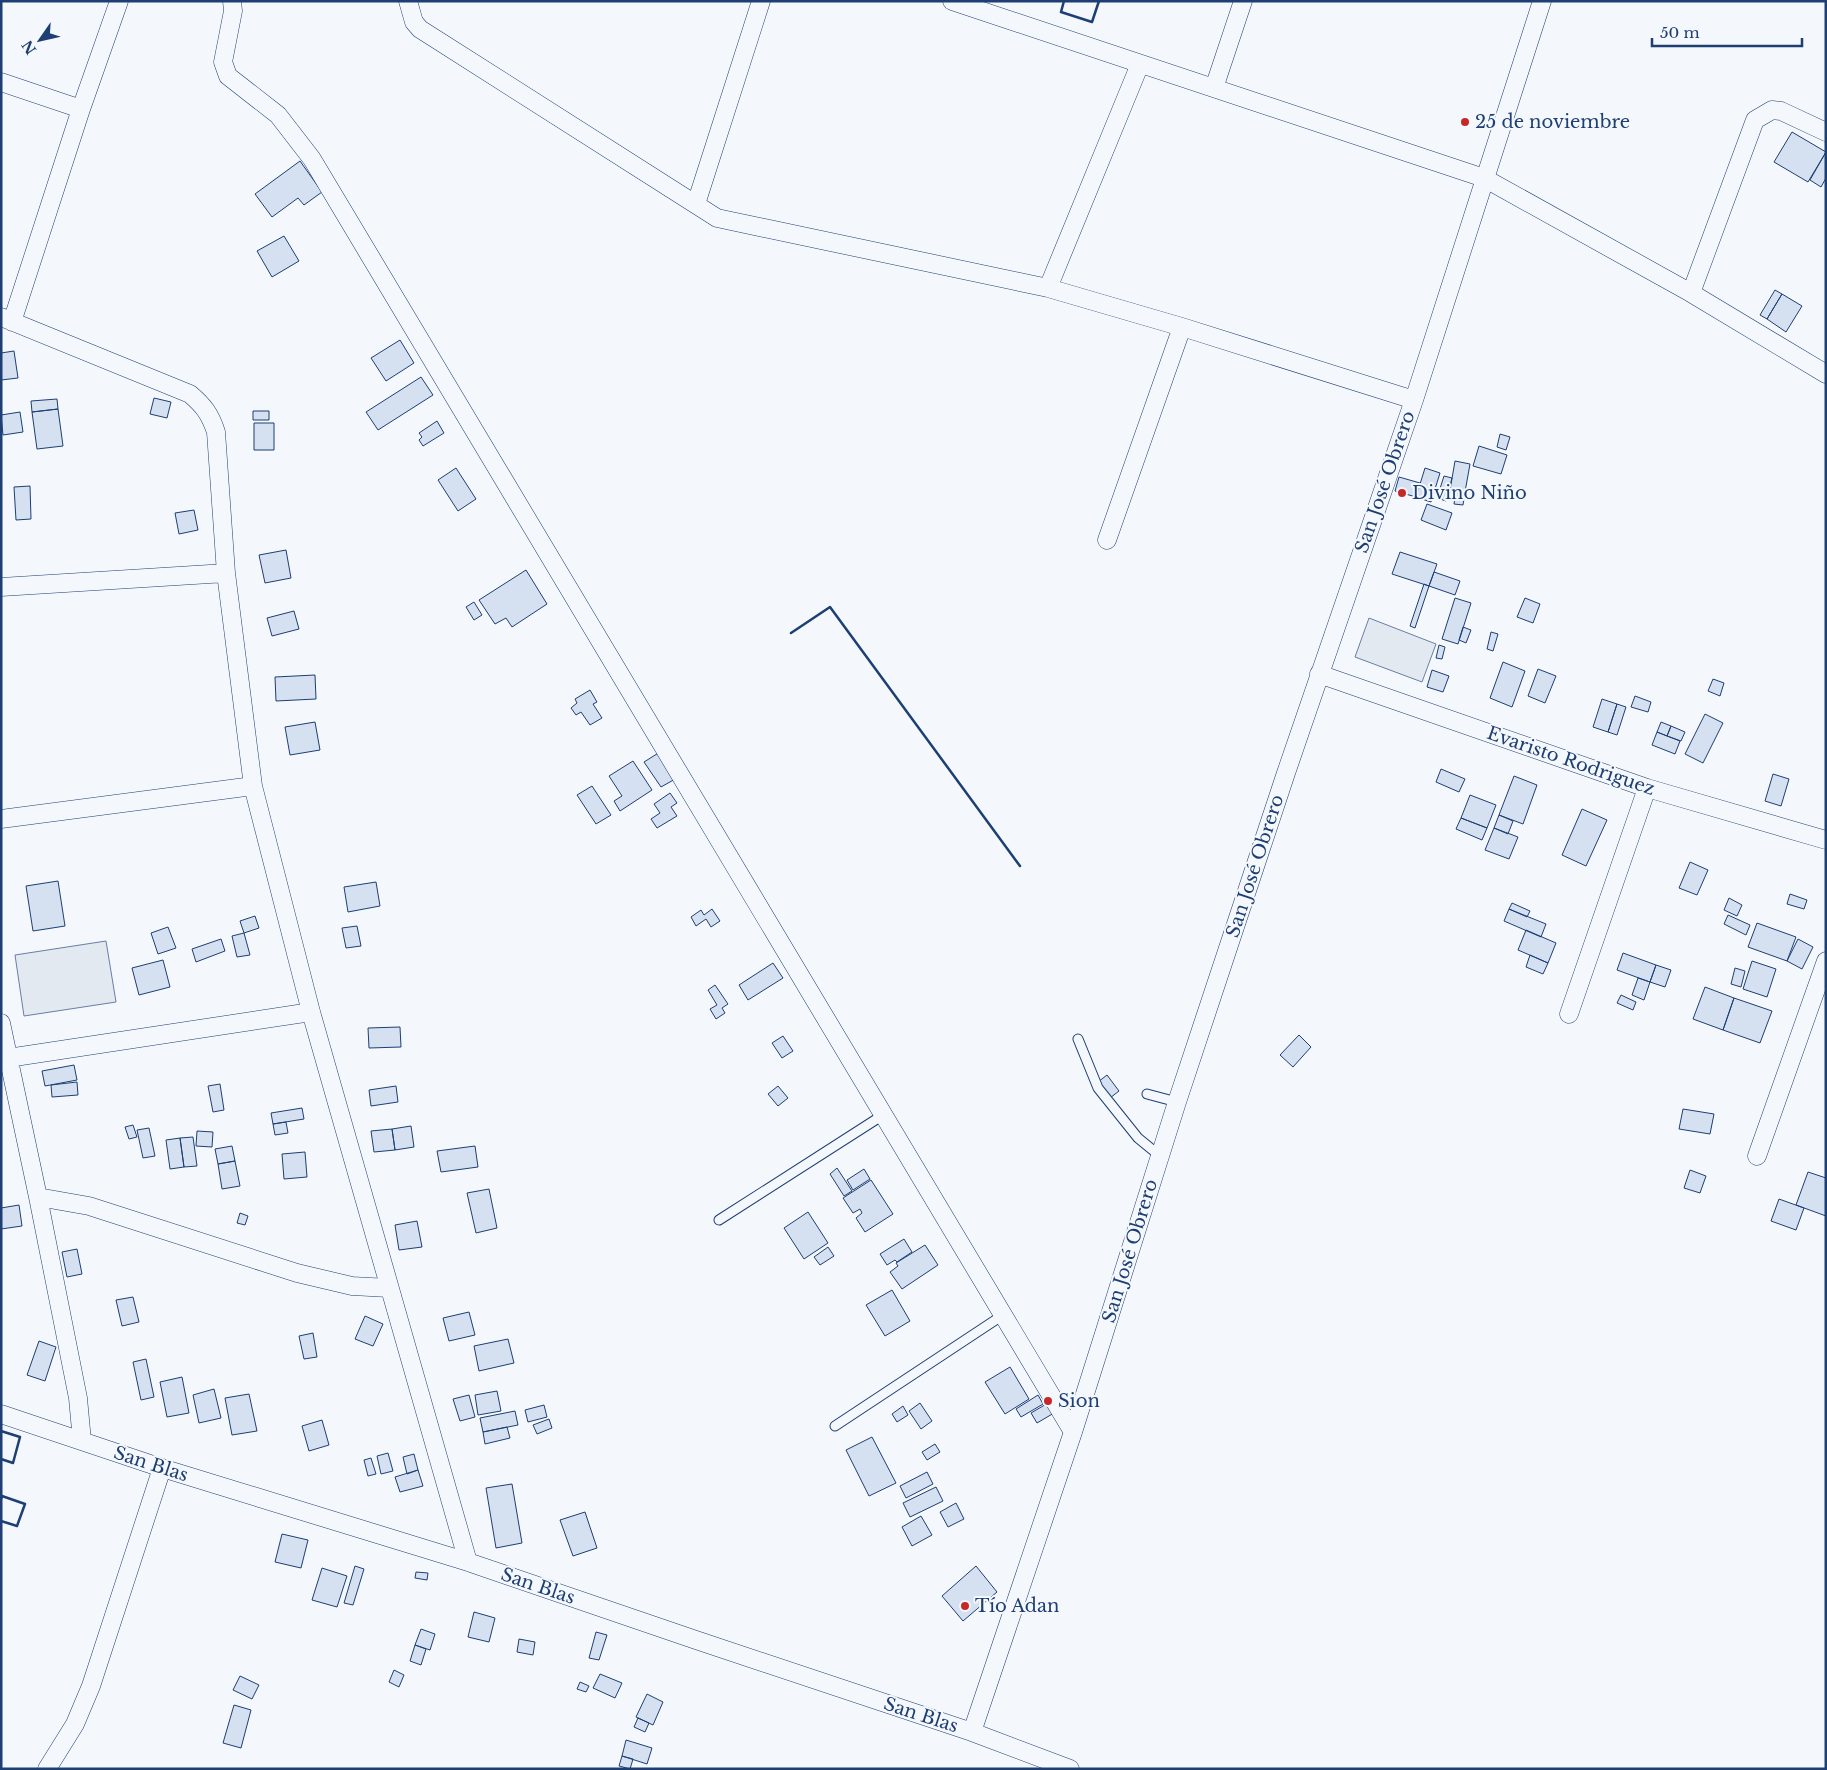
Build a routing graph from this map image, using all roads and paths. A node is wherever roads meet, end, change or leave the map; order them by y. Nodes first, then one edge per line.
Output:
1 (119, 1) edge
2 (232, 1) edge
3 (408, 1) edge
4 (761, 1) edge
5 (952, 1) edge
6 (1243, 1) edge
7 (1542, 1) edge
8 (1140, 64) junction
9 (1, 82) edge
10 (1214, 88) junction
11 (81, 108) junction
12 (1826, 132) edge
13 (1484, 178) junction
14 (696, 204) junction
15 (1048, 288) junction
16 (1692, 292) junction
17 (6, 319) edge
18 (1182, 326) junction
19 (1826, 374) edge
20 (1414, 400) junction
21 (1107, 540) dead end
22 (226, 572) junction
23 (1, 586) edge
24 (1319, 674) junction
25 (253, 786) junction
26 (1647, 788) junction
27 (1, 819) edge
28 (1826, 840) edge
29 (1826, 961) edge
30 (311, 1012) junction
31 (1569, 1014) dead end
32 (1, 1023) edge
33 (1078, 1039) dead end
34 (8, 1058) junction
35 (1147, 1094) dead end
36 (1177, 1102) junction
37 (883, 1115) junction
38 (1160, 1156) junction
39 (1757, 1156) dead end
40 (38, 1197) junction
41 (719, 1220) dead end
42 (390, 1288) junction
43 (1003, 1315) junction
44 (1, 1414) edge
45 (835, 1426) dead end
46 (1073, 1432) junction
47 (82, 1441) junction
48 (162, 1468) junction
49 (468, 1562) junction
50 (972, 1732) junction
51 (46, 1769) edge
52 (1070, 1769) edge

1 - 11 street
2 - 37 street
3 - 14 street
4 - 14 street
5 - 8 street
6 - 10 street
7 - 13 street, San José Obrero
8 - 10 street
8 - 15 street
9 - 11 street
10 - 13 street
11 - 17 street
12 - 16 street
13 - 16 street
13 - 20 street, San José Obrero
14 - 15 street
15 - 18 street
16 - 19 street
17 - 22 street
18 - 20 street
18 - 21 street
20 - 24 street, San José Obrero
22 - 23 street
22 - 25 street
24 - 26 street, Evaristo Rodriguez
24 - 36 street, San José Obrero
25 - 27 street
25 - 30 street
26 - 28 street, Evaristo Rodriguez
26 - 31 street
29 - 39 street
30 - 34 street
30 - 42 street
32 - 34 street
33 - 38 lane
34 - 40 street
35 - 36 lane
36 - 38 street, San José Obrero
37 - 41 lane
37 - 43 street
38 - 46 street, San José Obrero
40 - 42 street
40 - 47 street
42 - 49 street
43 - 45 lane
43 - 46 street
44 - 47 street, San Blas
46 - 50 street, San José Obrero
47 - 48 street, San Blas
48 - 49 street, San Blas
48 - 51 street
49 - 50 street, San Blas
50 - 52 street, San Blas

